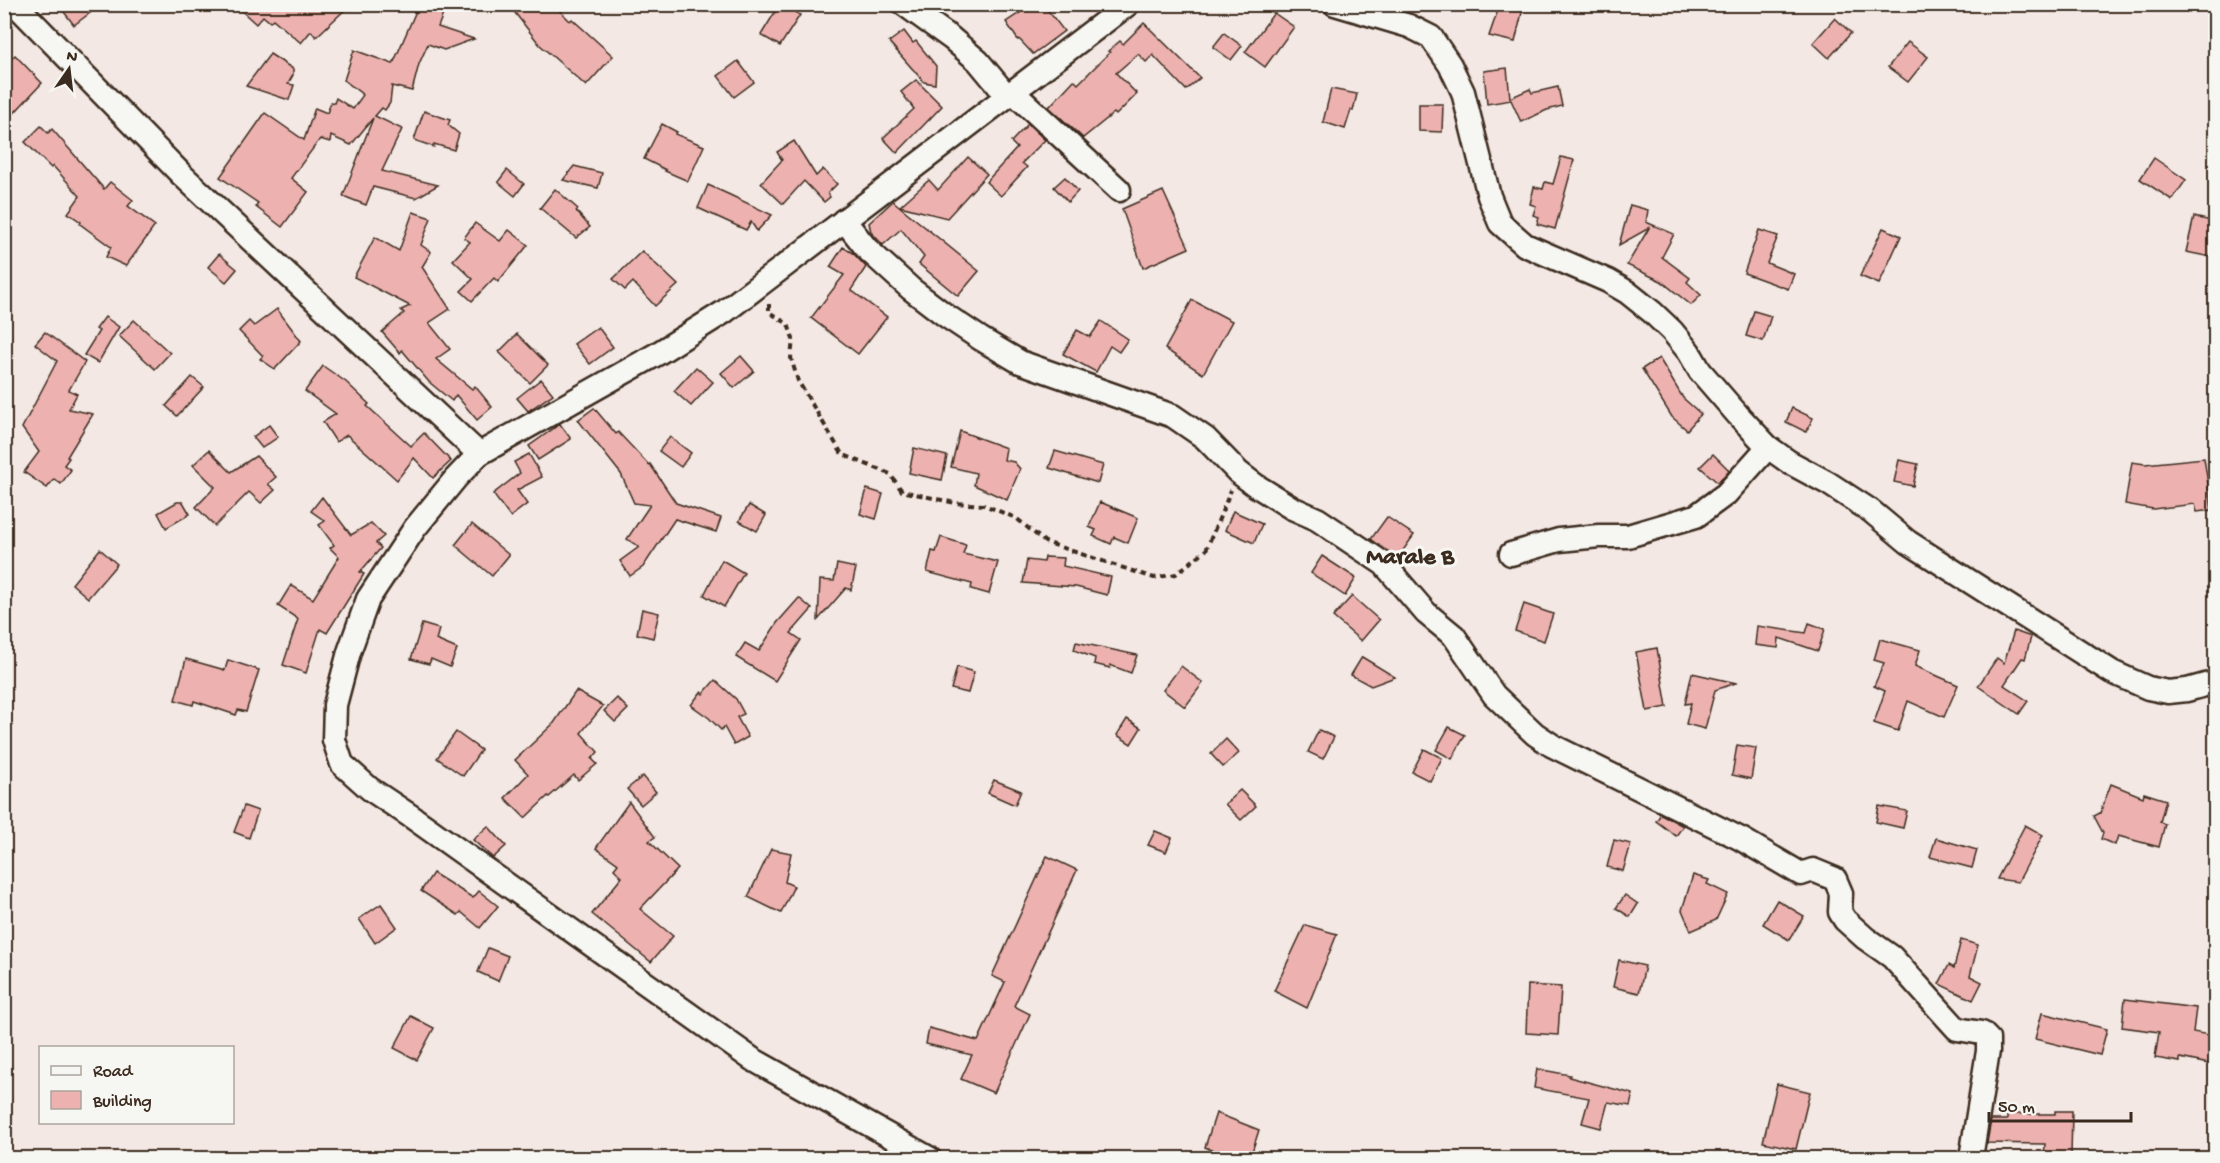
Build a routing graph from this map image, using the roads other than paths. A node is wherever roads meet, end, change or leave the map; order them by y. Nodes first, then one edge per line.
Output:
1 (15, 4) edge
2 (904, 4) edge
3 (1128, 4) edge
4 (1335, 4) edge
5 (1010, 94) junction
6 (1119, 190) dead end
7 (844, 220) junction
8 (1768, 447) junction
9 (479, 454) junction
10 (1511, 554) dead end
11 (2216, 682) edge
12 (929, 1158) edge
13 (1971, 1158) edge

1 - 9 street
2 - 5 street
3 - 5 street
4 - 8 street
5 - 6 street
5 - 7 street
7 - 9 street
7 - 13 street
8 - 10 street
8 - 11 street
9 - 12 street

